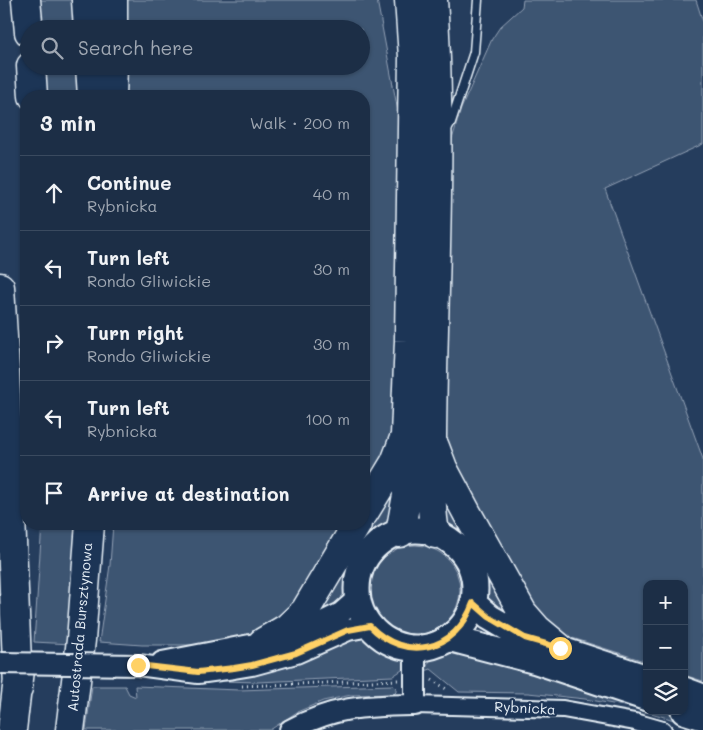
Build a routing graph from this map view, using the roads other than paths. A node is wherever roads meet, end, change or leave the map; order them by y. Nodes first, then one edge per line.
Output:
1 (26, 0) edge
2 (86, 0) edge
3 (113, 0) edge
4 (409, 0) edge
5 (433, 0) edge
6 (478, 0) edge
7 (28, 20) edge
8 (87, 20) edge
9 (113, 20) edge
10 (32, 75) edge
11 (91, 75) edge
12 (112, 75) edge
13 (33, 90) edge
14 (92, 90) edge
15 (112, 90) edge
16 (436, 145) junction
17 (0, 287) edge
18 (405, 435) junction
19 (432, 438) junction
20 (370, 503) edge
21 (31, 530) edge
22 (90, 530) edge
23 (354, 530) edge
24 (400, 533) junction
25 (436, 534) junction
26 (358, 598) junction
27 (473, 603) junction
28 (370, 626) junction
29 (448, 638) junction
30 (263, 642) junction
31 (415, 648) junction
32 (560, 648) junction
33 (0, 663) edge
34 (143, 665) junction
35 (643, 677) edge
36 (18, 688) junction
37 (688, 691) edge
38 (643, 697) edge
39 (703, 697) edge
40 (415, 705) junction
41 (688, 712) edge
42 (703, 717) edge
43 (12, 730) edge
44 (70, 730) edge
45 (290, 730) edge
46 (663, 730) edge

1 - 7 highway
2 - 8 highway
3 - 9 highway
4 - 18 highway
5 - 16 highway
6 - 16 lane
10 - 13 highway
11 - 14 highway
12 - 15 highway
16 - 19 highway
17 - 36 highway
18 - 20 highway
18 - 24 highway
19 - 25 highway
19 - 32 highway
21 - 36 highway
22 - 44 highway, Autostrada Bursztynowa
23 - 30 highway
24 - 25 main road
24 - 26 main road
25 - 27 main road
26 - 28 main road
26 - 30 street
27 - 29 main road
27 - 32 main road
28 - 31 main road
28 - 34 street
29 - 31 main road
29 - 38 main road
30 - 34 street
31 - 40 street
32 - 35 main road
33 - 34 street, bridge
36 - 43 highway
37 - 39 main road
40 - 45 street
40 - 46 street, Rybnicka
41 - 42 main road

